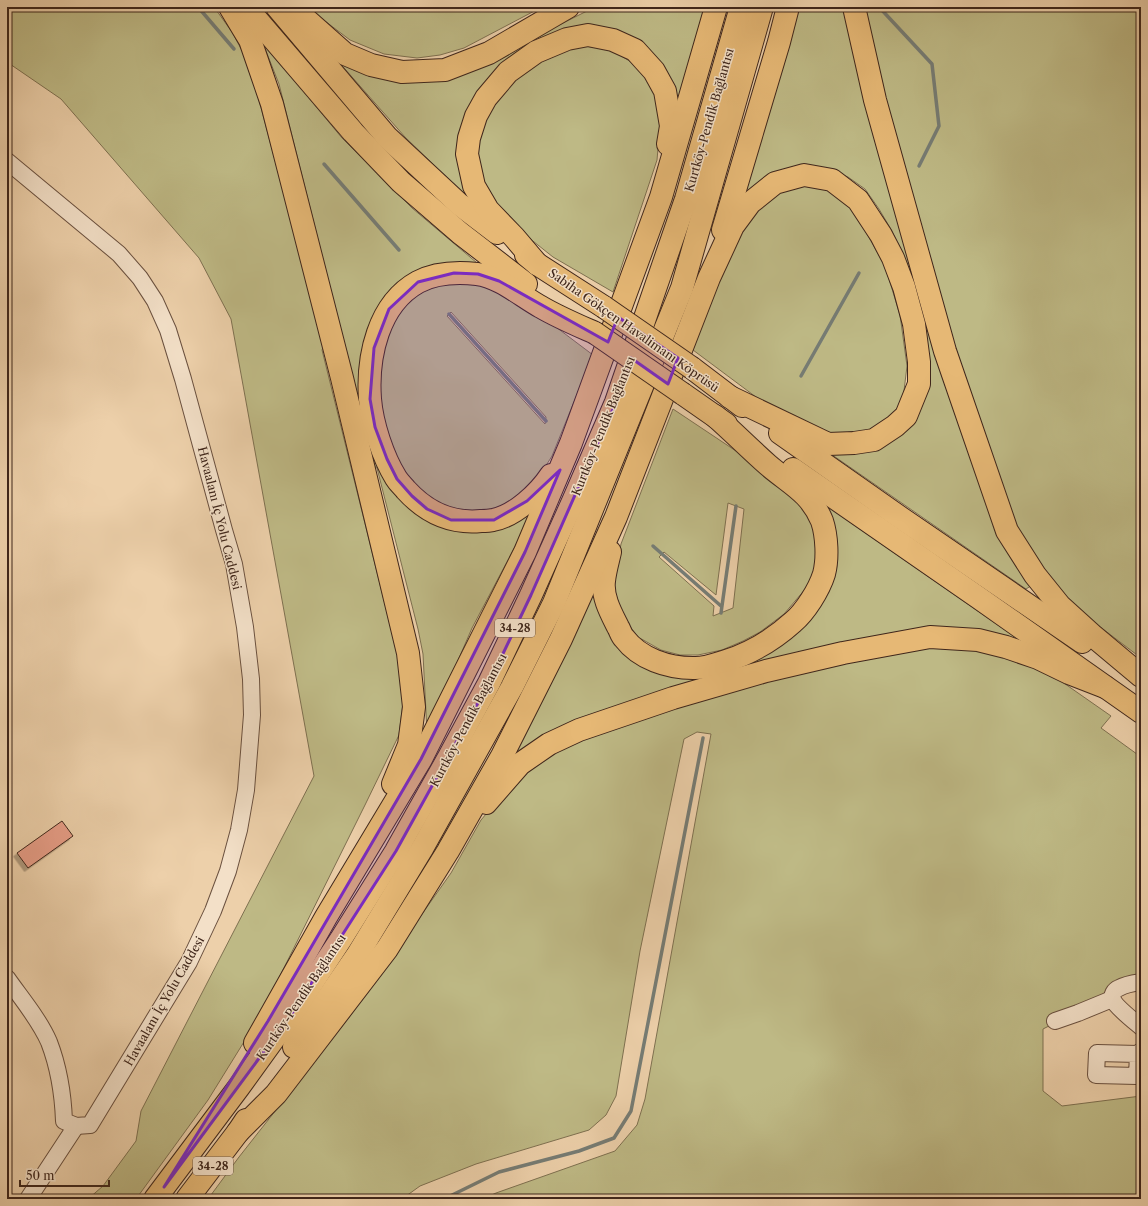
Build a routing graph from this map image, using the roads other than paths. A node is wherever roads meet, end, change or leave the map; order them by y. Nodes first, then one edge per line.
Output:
1 (230, 7) edge
2 (246, 7) edge
3 (277, 7) edge
4 (292, 7) edge
5 (568, 7) edge
6 (716, 7) edge
7 (741, 7) edge
8 (762, 7) edge
9 (788, 7) edge
10 (854, 7) edge
11 (7, 161) edge
12 (661, 197) junction
13 (537, 264) junction
14 (709, 278) junction
15 (595, 333) junction
16 (730, 397) junction
17 (715, 416) junction
18 (571, 443) junction
19 (616, 517) junction
20 (1141, 676) edge
21 (1141, 682) edge
22 (1105, 688) junction
23 (1141, 712) edge
24 (448, 851) junction
25 (362, 859) junction
26 (7, 978) edge
27 (1141, 982) edge
28 (1112, 999) junction
29 (1055, 1021) dead end
30 (1141, 1027) edge
31 (77, 1124) junction
32 (238, 1132) junction
33 (159, 1193) edge
34 (28, 1199) edge
35 (187, 1199) edge

1 - 25 highway
2 - 15 highway
3 - 13 highway
4 - 5 highway
6 - 12 highway
7 - 33 highway, Kurtköy-Pendik Bağlantısı / 34-28
8 - 32 highway, Kurtköy-Pendik Bağlantısı / 34-28
9 - 14 highway
10 - 20 highway
11 - 31 lane, Havaalanı İç Yolu Caddesi
12 - 13 highway
12 - 18 highway
13 - 16 highway, Sabiha Gökçen Havalimanı Köprüsü, bridge
14 - 16 highway
14 - 19 highway
15 - 17 highway, Sabiha Gökçen Havalimanı Köprüsü, bridge
15 - 18 highway
16 - 21 highway
17 - 19 highway
17 - 22 highway
18 - 25 highway
19 - 24 highway
22 - 23 highway
22 - 24 highway
24 - 32 highway
25 - 33 highway
26 - 31 lane
27 - 28 lane
28 - 29 lane
28 - 30 lane
31 - 34 lane, Havaalanı İç Yolu Caddesi
32 - 35 highway, Kurtköy-Pendik Bağlantısı / 34-28

